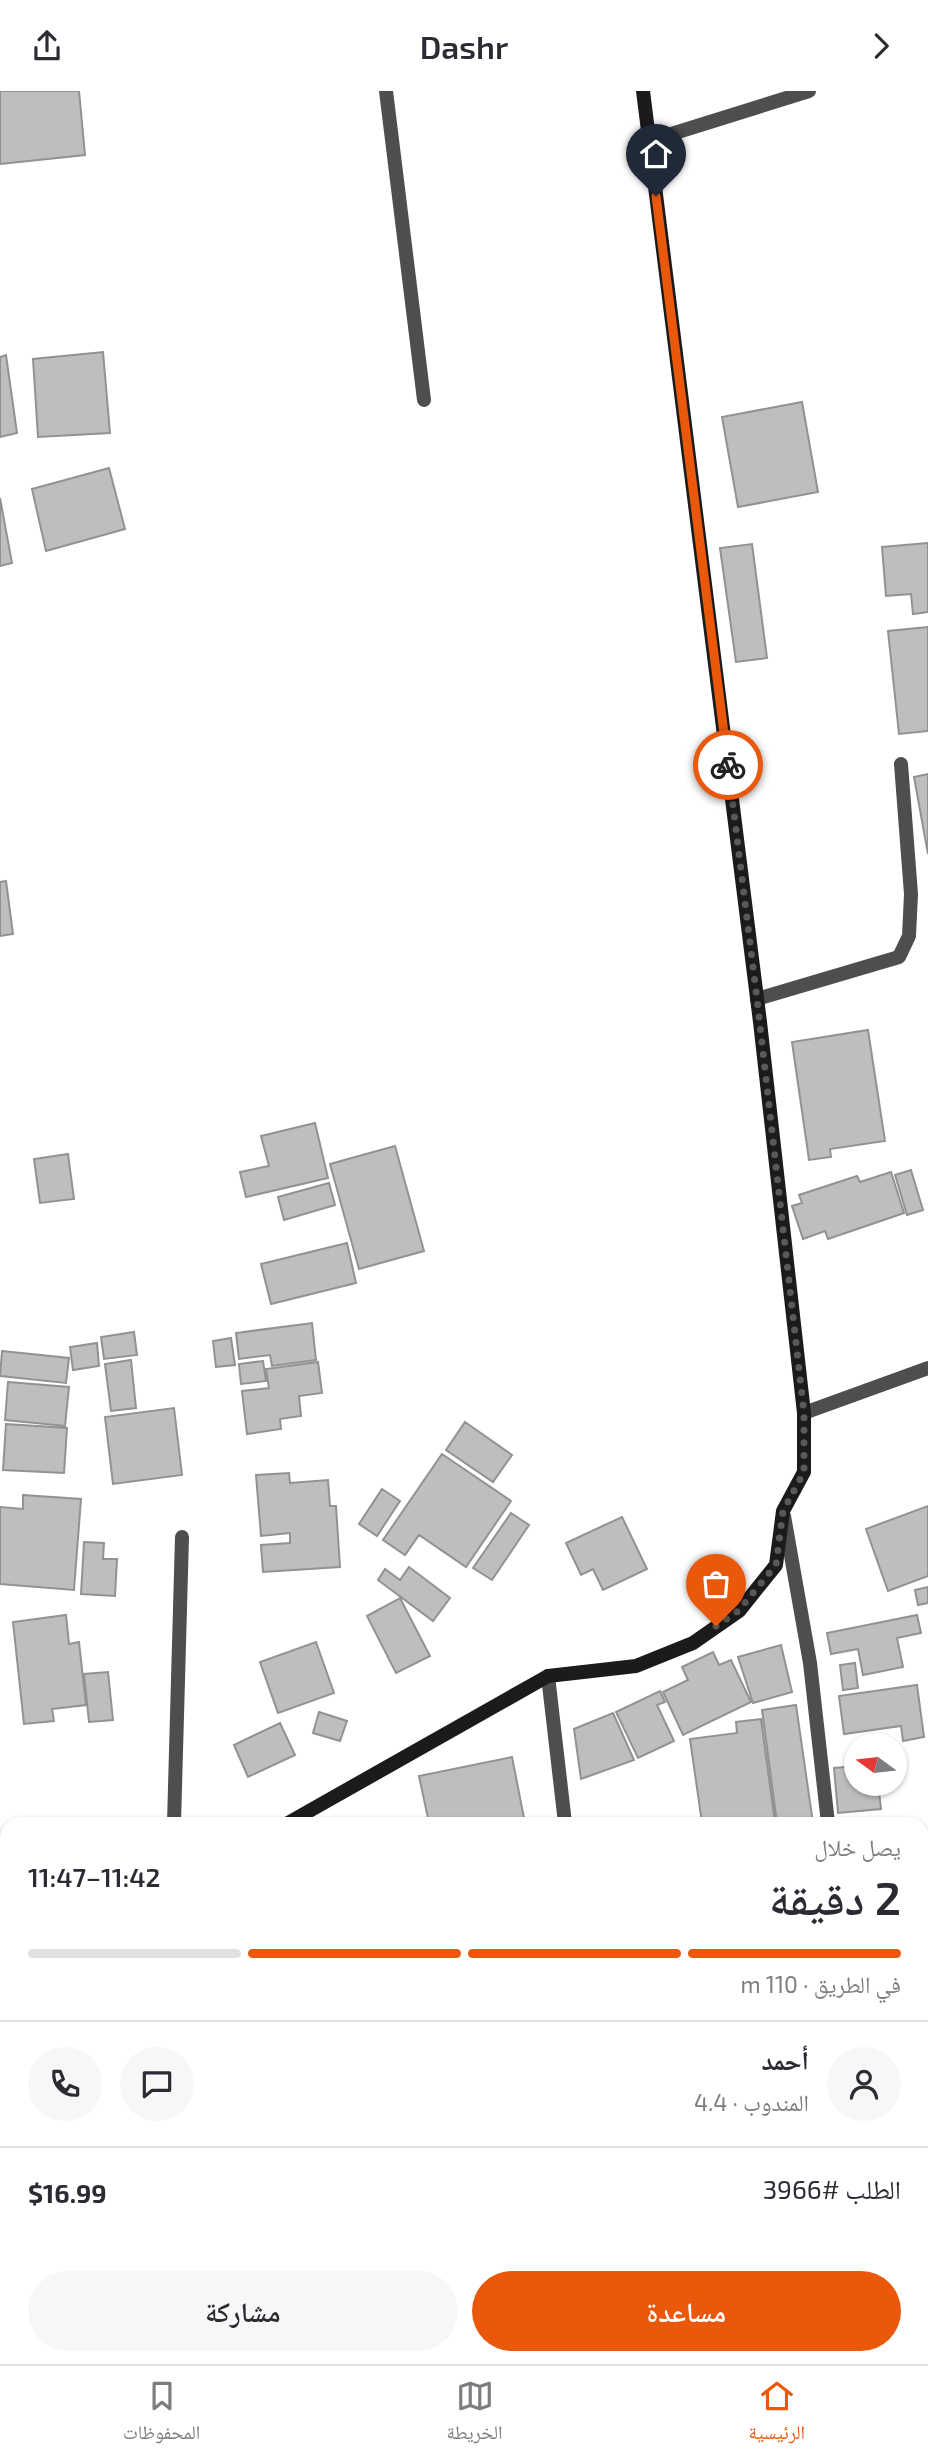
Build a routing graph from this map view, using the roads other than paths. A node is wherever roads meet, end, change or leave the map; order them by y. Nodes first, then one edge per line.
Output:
1 (386, 91) edge
2 (643, 91) edge
3 (810, 91) edge
4 (649, 141) junction
5 (424, 400) dead end
6 (901, 764) dead end
7 (757, 999) junction
8 (928, 1368) edge
9 (804, 1413) junction
10 (783, 1511) junction
11 (183, 1537) dead end
12 (548, 1676) junction
13 (174, 1817) edge
14 (299, 1817) edge
15 (564, 1817) edge
16 (827, 1817) edge

1 - 5 street
2 - 4 street
3 - 4 street
4 - 7 street
6 - 7 street
7 - 9 street
8 - 9 street
9 - 10 street
10 - 12 street
10 - 16 street
11 - 13 street
12 - 14 street
12 - 15 street

